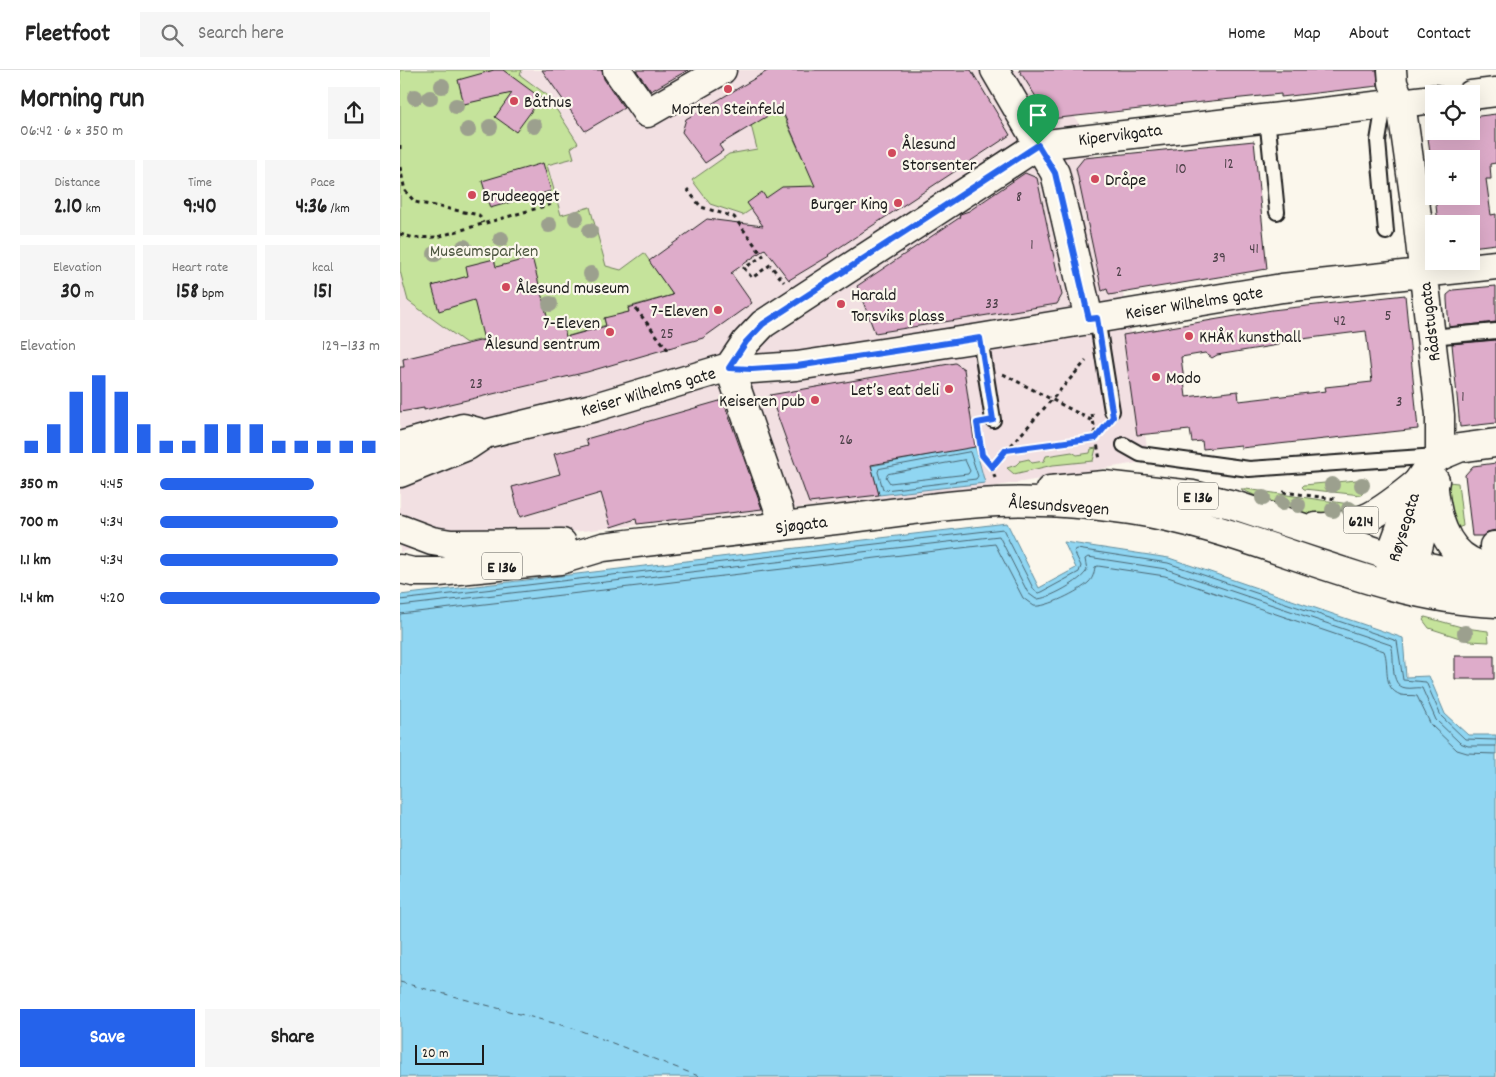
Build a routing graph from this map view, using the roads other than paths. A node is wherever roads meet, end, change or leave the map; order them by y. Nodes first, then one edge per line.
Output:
1 (617, 70) edge
2 (722, 70) edge
3 (995, 70) edge
4 (1392, 70) edge
5 (1402, 70) edge
6 (1496, 92) edge
7 (1480, 94) edge
8 (1425, 100) edge
9 (1393, 104) junction
10 (1267, 117) junction
11 (1038, 145) junction
12 (1277, 212) dead end
13 (1386, 232) dead end
14 (1496, 265) edge
15 (1423, 273) junction
16 (1096, 327) junction
17 (1496, 331) edge
18 (1431, 337) junction
19 (982, 351) junction
20 (729, 368) junction
21 (1112, 412) road end
22 (993, 420) road end
23 (485, 434) junction
24 (1496, 443) edge
25 (1124, 445) dead end
26 (400, 446) edge
27 (1440, 456) junction
28 (400, 473) edge
29 (1425, 486) junction
30 (1000, 501) junction
31 (1296, 524) junction
32 (781, 526) junction
33 (400, 529) edge
34 (603, 547) junction
35 (1495, 554) edge
36 (1402, 560) junction
37 (400, 569) edge
38 (1496, 581) edge
39 (1391, 584) junction
40 (1496, 603) edge

1 - 2 main road
3 - 11 main road
4 - 9 main road, Rådstugata
5 - 9 lane
6 - 7 main road
8 - 9 main road, Kipervikgata
9 - 10 main road, Kipervikgata
9 - 13 lane
9 - 15 main road, Rådstugata
10 - 11 main road, Kipervikgata
10 - 12 lane
11 - 16 main road
11 - 20 main road, Kipervikgata
14 - 15 main road, Keiser Wilhelms gate
15 - 16 main road, Keiser Wilhelms gate
15 - 18 main road, Rådstugata
16 - 19 main road, Keiser Wilhelms gate
16 - 21 lane
17 - 18 lane
18 - 27 main road, Rådstugata
19 - 20 main road, Keiser Wilhelms gate
19 - 22 lane
20 - 23 main road, Keiser Wilhelms gate
20 - 32 main road
23 - 26 main road, Keiser Wilhelms gate
23 - 28 main road, Keiser Wilhelms gate
24 - 27 main road, Røysegata / 6214
25 - 27 lane
27 - 29 main road, Røysegata / 6214
29 - 31 main road, 6214
29 - 35 main road
29 - 36 main road, Røysegata / 6214
30 - 31 main road, Ålesundsvegen / E 136
30 - 32 main road, Sjøgata / E 136
30 - 39 main road, Ålesundsvegen / E 136
31 - 36 main road, Ålesundsvegen / E 136
32 - 34 main road, Sjøgata / E 136
33 - 34 main road, Sjøgata / E 136
34 - 37 main road, Sjøgata / E 136
36 - 38 main road, Ålesundsvegen / E 136
36 - 39 main road, Røysegata / 6214
39 - 40 main road, Ålesundsvegen / E 136

